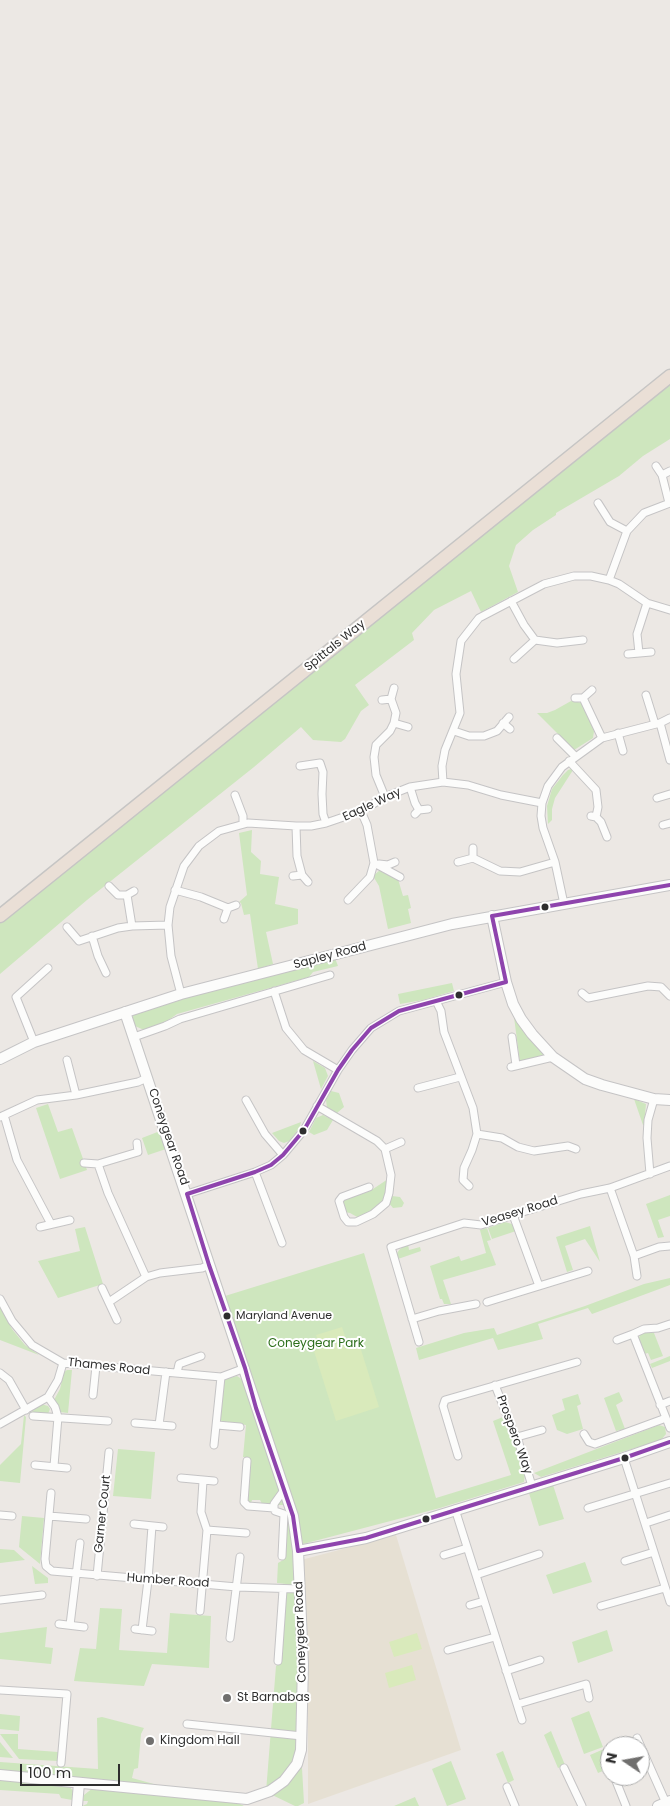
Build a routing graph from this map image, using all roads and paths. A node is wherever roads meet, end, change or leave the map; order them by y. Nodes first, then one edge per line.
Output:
1 (670, 376) edge
2 (656, 466) dead end
3 (670, 470) edge
4 (662, 475) junction
5 (598, 503) dead end
6 (670, 503) edge
7 (627, 531) junction
8 (609, 580) junction
9 (511, 601) junction
10 (647, 603) junction
11 (670, 610) edge
12 (535, 640) junction
13 (583, 640) dead end
14 (651, 652) dead end
15 (639, 653) junction
16 (628, 654) dead end
17 (519, 658) dead end
18 (394, 688) dead end
19 (592, 690) dead end
20 (646, 694) dead end
21 (575, 698) dead end
22 (584, 698) junction
23 (391, 699) junction
24 (382, 700) dead end
25 (509, 717) dead end
26 (670, 718) edge
27 (504, 723) junction
28 (394, 724) junction
29 (658, 724) junction
30 (408, 727) dead end
31 (510, 729) dead end
32 (454, 730) junction
33 (618, 733) junction
34 (557, 738) dead end
35 (602, 738) junction
36 (623, 751) dead end
37 (572, 759) junction
38 (670, 760) edge
39 (300, 766) dead end
40 (443, 782) junction
41 (410, 787) junction
42 (670, 794) edge
43 (385, 796) junction
44 (235, 798) dead end
45 (658, 798) dead end
46 (542, 803) junction
47 (428, 809) dead end
48 (361, 811) junction
49 (244, 823) junction
50 (326, 824) junction
51 (296, 826) junction
52 (607, 837) dead end
53 (473, 848) dead end
54 (472, 858) junction
55 (396, 862) dead end
56 (458, 862) dead end
57 (555, 862) junction
58 (374, 864) junction
59 (302, 875) junction
60 (292, 876) dead end
61 (400, 877) dead end
62 (308, 882) dead end
63 (670, 885) edge
64 (109, 886) dead end
65 (175, 890) junction
66 (348, 900) dead end
67 (564, 904) junction
68 (236, 905) dead end
69 (228, 908) junction
70 (0, 916) edge
71 (492, 916) junction
72 (224, 919) dead end
73 (168, 925) junction
74 (132, 926) junction
75 (67, 927) dead end
76 (92, 936) junction
77 (48, 968) dead end
78 (106, 974) dead end
79 (330, 975) dead end
80 (506, 982) junction
81 (274, 991) junction
82 (582, 993) dead end
83 (181, 994) junction
84 (670, 996) edge
85 (436, 1000) junction
86 (125, 1012) junction
87 (134, 1037) junction
88 (512, 1037) dead end
89 (34, 1042) junction
90 (553, 1057) junction
91 (0, 1059) edge
92 (67, 1060) dead end
93 (338, 1070) junction
94 (460, 1077) junction
95 (148, 1078) junction
96 (418, 1088) dead end
97 (76, 1094) junction
98 (654, 1099) junction
99 (246, 1100) dead end
100 (670, 1100) edge
101 (317, 1106) junction
102 (2, 1116) edge
103 (477, 1134) junction
104 (401, 1142) dead end
105 (137, 1143) dead end
106 (385, 1149) junction
107 (576, 1150) dead end
108 (283, 1154) junction
109 (84, 1163) dead end
110 (98, 1164) junction
111 (670, 1166) edge
112 (255, 1172) junction
113 (650, 1174) junction
114 (469, 1186) dead end
115 (370, 1187) dead end
116 (610, 1188) junction
117 (187, 1194) junction
118 (513, 1214) junction
119 (70, 1220) dead end
120 (51, 1224) junction
121 (40, 1226) dead end
122 (282, 1243) dead end
123 (670, 1246) edge
124 (634, 1256) junction
125 (209, 1265) junction
126 (588, 1272) dead end
127 (637, 1276) dead end
128 (146, 1277) junction
129 (539, 1286) junction
130 (102, 1288) dead end
131 (0, 1299) edge
132 (109, 1302) junction
133 (487, 1302) dead end
134 (476, 1304) dead end
135 (117, 1320) dead end
136 (412, 1320) junction
137 (670, 1324) edge
138 (633, 1334) junction
139 (617, 1340) dead end
140 (419, 1342) dead end
141 (201, 1356) dead end
142 (577, 1362) dead end
143 (63, 1363) junction
144 (96, 1366) junction
145 (245, 1368) junction
146 (166, 1372) junction
147 (0, 1373) edge
148 (178, 1373) junction
149 (221, 1377) junction
150 (495, 1385) junction
151 (93, 1395) dead end
152 (48, 1397) junction
153 (670, 1401) edge
154 (660, 1405) junction
155 (26, 1410) junction
156 (33, 1416) dead end
157 (58, 1417) junction
158 (666, 1418) junction
159 (108, 1421) dead end
160 (135, 1423) dead end
161 (0, 1424) edge
162 (159, 1425) junction
163 (217, 1425) junction
164 (172, 1426) dead end
165 (240, 1427) dead end
166 (670, 1428) edge
167 (542, 1430) dead end
168 (584, 1434) dead end
169 (517, 1438) junction
170 (670, 1442) edge
171 (214, 1445) dead end
172 (109, 1452) dead end
173 (458, 1456) dead end
174 (624, 1458) junction
175 (247, 1461) dead end
176 (35, 1465) dead end
177 (54, 1466) junction
178 (67, 1468) dead end
179 (181, 1478) dead end
180 (204, 1481) junction
181 (214, 1481) dead end
182 (670, 1483) edge
183 (532, 1486) junction
184 (284, 1490) junction
185 (52, 1493) dead end
186 (635, 1494) junction
187 (274, 1508) junction
188 (588, 1508) dead end
189 (455, 1509) junction
190 (0, 1515) edge
191 (670, 1515) edge
192 (12, 1516) dead end
193 (49, 1516) junction
194 (86, 1519) dead end
195 (646, 1523) junction
196 (134, 1524) dead end
197 (152, 1526) junction
198 (163, 1527) dead end
199 (207, 1530) junction
200 (246, 1534) dead end
201 (80, 1543) dead end
202 (467, 1548) junction
203 (298, 1551) junction
204 (654, 1552) junction
205 (539, 1554) dead end
206 (444, 1555) dead end
207 (282, 1556) dead end
208 (240, 1557) dead end
209 (625, 1561) dead end
210 (76, 1574) junction
211 (476, 1575) junction
212 (97, 1576) junction
213 (148, 1580) junction
214 (203, 1584) junction
215 (237, 1587) junction
216 (666, 1588) junction
217 (300, 1589) junction
218 (283, 1590) junction
219 (42, 1595) dead end
220 (0, 1600) edge
221 (484, 1601) junction
222 (670, 1602) edge
223 (470, 1605) dead end
224 (601, 1606) dead end
225 (200, 1611) dead end
226 (59, 1624) dead end
227 (70, 1625) junction
228 (84, 1627) dead end
229 (152, 1631) dead end
230 (496, 1637) junction
231 (230, 1638) dead end
232 (448, 1650) dead end
233 (278, 1660) dead end
234 (540, 1660) dead end
235 (506, 1671) junction
236 (0, 1690) edge
237 (590, 1698) dead end
238 (518, 1704) junction
239 (522, 1720) dead end
240 (187, 1724) dead end
241 (302, 1736) junction
242 (61, 1763) dead end
243 (564, 1768) dead end
244 (650, 1769) edge
245 (0, 1775) edge
246 (79, 1783) junction
247 (618, 1786) edge
248 (507, 1787) dead end
249 (247, 1802) edge
250 (664, 1803) edge
251 (77, 1806) edge
252 (515, 1806) edge
253 (582, 1806) edge
254 (626, 1806) edge

1 - 70 highway, Spittals Way
2 - 4 street
3 - 4 street
4 - 6 street
5 - 7 street
6 - 7 street
7 - 8 street
8 - 9 street
8 - 10 street
9 - 12 street
9 - 32 street
10 - 11 street
10 - 15 street
12 - 13 street
12 - 17 street
14 - 15 street
15 - 16 street
18 - 23 street
19 - 22 street
20 - 29 street
21 - 22 street
22 - 35 street
23 - 24 street
23 - 28 street
25 - 27 street
26 - 29 street
27 - 31 street
27 - 32 street
28 - 30 street
28 - 43 street
29 - 33 street
29 - 38 street
32 - 40 street
33 - 35 street
33 - 36 street
34 - 37 street
35 - 37 street
37 - 46 street
37 - 52 street
39 - 50 street
40 - 41 street, Eagle Way
40 - 46 street, Eagle Way
41 - 43 street, Eagle Way
41 - 47 street, Eagle Way
42 - 45 street
43 - 48 street, Eagle Way
44 - 49 street
46 - 57 street
48 - 50 street, Eagle Way
48 - 58 street
49 - 51 street, Eagle Way
49 - 65 street, Eagle Way
50 - 51 street, Eagle Way
51 - 59 street
53 - 54 street
54 - 56 street
54 - 57 street
55 - 58 street
57 - 67 street
58 - 61 street
58 - 66 street
59 - 60 street
59 - 62 street
63 - 67 street, Sapley Road
64 - 74 street
65 - 69 street
65 - 73 street, Eagle Way
67 - 71 street, Sapley Road
68 - 69 street
69 - 72 street
71 - 80 street
71 - 83 street, Sapley Road
73 - 74 street
73 - 83 street, Eagle Way
74 - 76 street
75 - 76 street
76 - 78 street
77 - 89 street
79 - 81 street, Sapley Road
80 - 85 street
80 - 90 street
81 - 87 street, Sapley Road
81 - 93 street
82 - 84 street
83 - 86 street, Sapley Road
85 - 93 street
85 - 94 street
86 - 87 street, Coneygear Road
86 - 89 street, Sapley Road
87 - 95 street, Coneygear Road
88 - 90 street
89 - 91 street, Sapley Road
90 - 98 street
92 - 97 street
93 - 101 street
94 - 96 street
94 - 103 street
95 - 97 street
95 - 117 street, Coneygear Road
97 - 102 street
98 - 100 street
98 - 113 street
99 - 108 street
101 - 106 street
101 - 108 street
102 - 120 street
103 - 107 street
103 - 114 street
104 - 106 street
105 - 110 street
106 - 115 street
108 - 112 street
109 - 110 street
110 - 128 street
111 - 113 street, Veasey Road
112 - 117 street
112 - 122 street
113 - 116 street, Veasey Road
116 - 118 street, Veasey Road
116 - 124 street
117 - 125 street, Coneygear Road
118 - 129 street
118 - 136 street, Veasey Road
119 - 120 street
120 - 121 street
123 - 124 street
124 - 127 street
125 - 128 street
125 - 145 street, Coneygear Road
126 - 129 street
128 - 132 street
129 - 133 street
130 - 132 street
131 - 143 street, Thames Road
132 - 135 street
134 - 136 street
136 - 140 street
137 - 138 street
138 - 139 street
138 - 154 street
141 - 148 street
142 - 150 street, Prospero Way
143 - 144 street, Thames Road
143 - 152 street
144 - 146 street, Thames Road
144 - 151 street
145 - 149 street, Thames Road
145 - 184 street, Coneygear Road
146 - 148 street, Thames Road
146 - 162 street
147 - 155 street
148 - 149 street, Thames Road
149 - 163 street
150 - 169 street, Prospero Way
150 - 173 street, Prospero Way
152 - 155 street
152 - 157 street
153 - 154 street
154 - 158 street
155 - 161 street
156 - 157 street
157 - 159 street
157 - 177 street
158 - 166 street
158 - 168 street
160 - 162 street
162 - 164 street
163 - 165 street
163 - 171 street
167 - 169 street
169 - 183 street, Prospero Way
170 - 174 street
172 - 212 street, Garner Court
174 - 183 street
174 - 186 street
175 - 187 street
176 - 177 street
177 - 178 street
179 - 180 street
180 - 181 street
180 - 199 street
182 - 186 street
183 - 189 street
184 - 187 street
184 - 203 street, Coneygear Road
185 - 193 street
186 - 188 street
186 - 195 street
187 - 207 street
189 - 202 street
189 - 203 street
190 - 192 street
191 - 195 street
193 - 194 street
193 - 210 street, Humber Road
195 - 204 street
196 - 197 street
197 - 198 street
197 - 213 street
199 - 200 street
199 - 214 street
201 - 210 street
202 - 206 street
202 - 211 street
203 - 217 street, Coneygear Road
204 - 209 street
204 - 216 street
205 - 211 street
208 - 215 street
210 - 212 street, Humber Road
210 - 227 street
211 - 221 street
212 - 213 street, Humber Road
213 - 214 street, Humber Road
213 - 229 street
214 - 215 street, Humber Road
214 - 225 street
215 - 218 street, Humber Road
215 - 231 street
216 - 222 street
216 - 224 street
217 - 218 street, Humber Road
217 - 241 street, Coneygear Road
218 - 233 street
219 - 220 street
221 - 223 street
221 - 230 street
226 - 227 street
227 - 228 street
230 - 232 street
230 - 235 street
234 - 235 street
235 - 238 street
236 - 242 street
237 - 238 street
238 - 239 street
240 - 241 street
241 - 249 street, Coneygear Road
243 - 253 street
244 - 250 street
245 - 246 street, Coneygear Road
246 - 249 street, Coneygear Road
246 - 251 street
247 - 254 street
248 - 252 street

